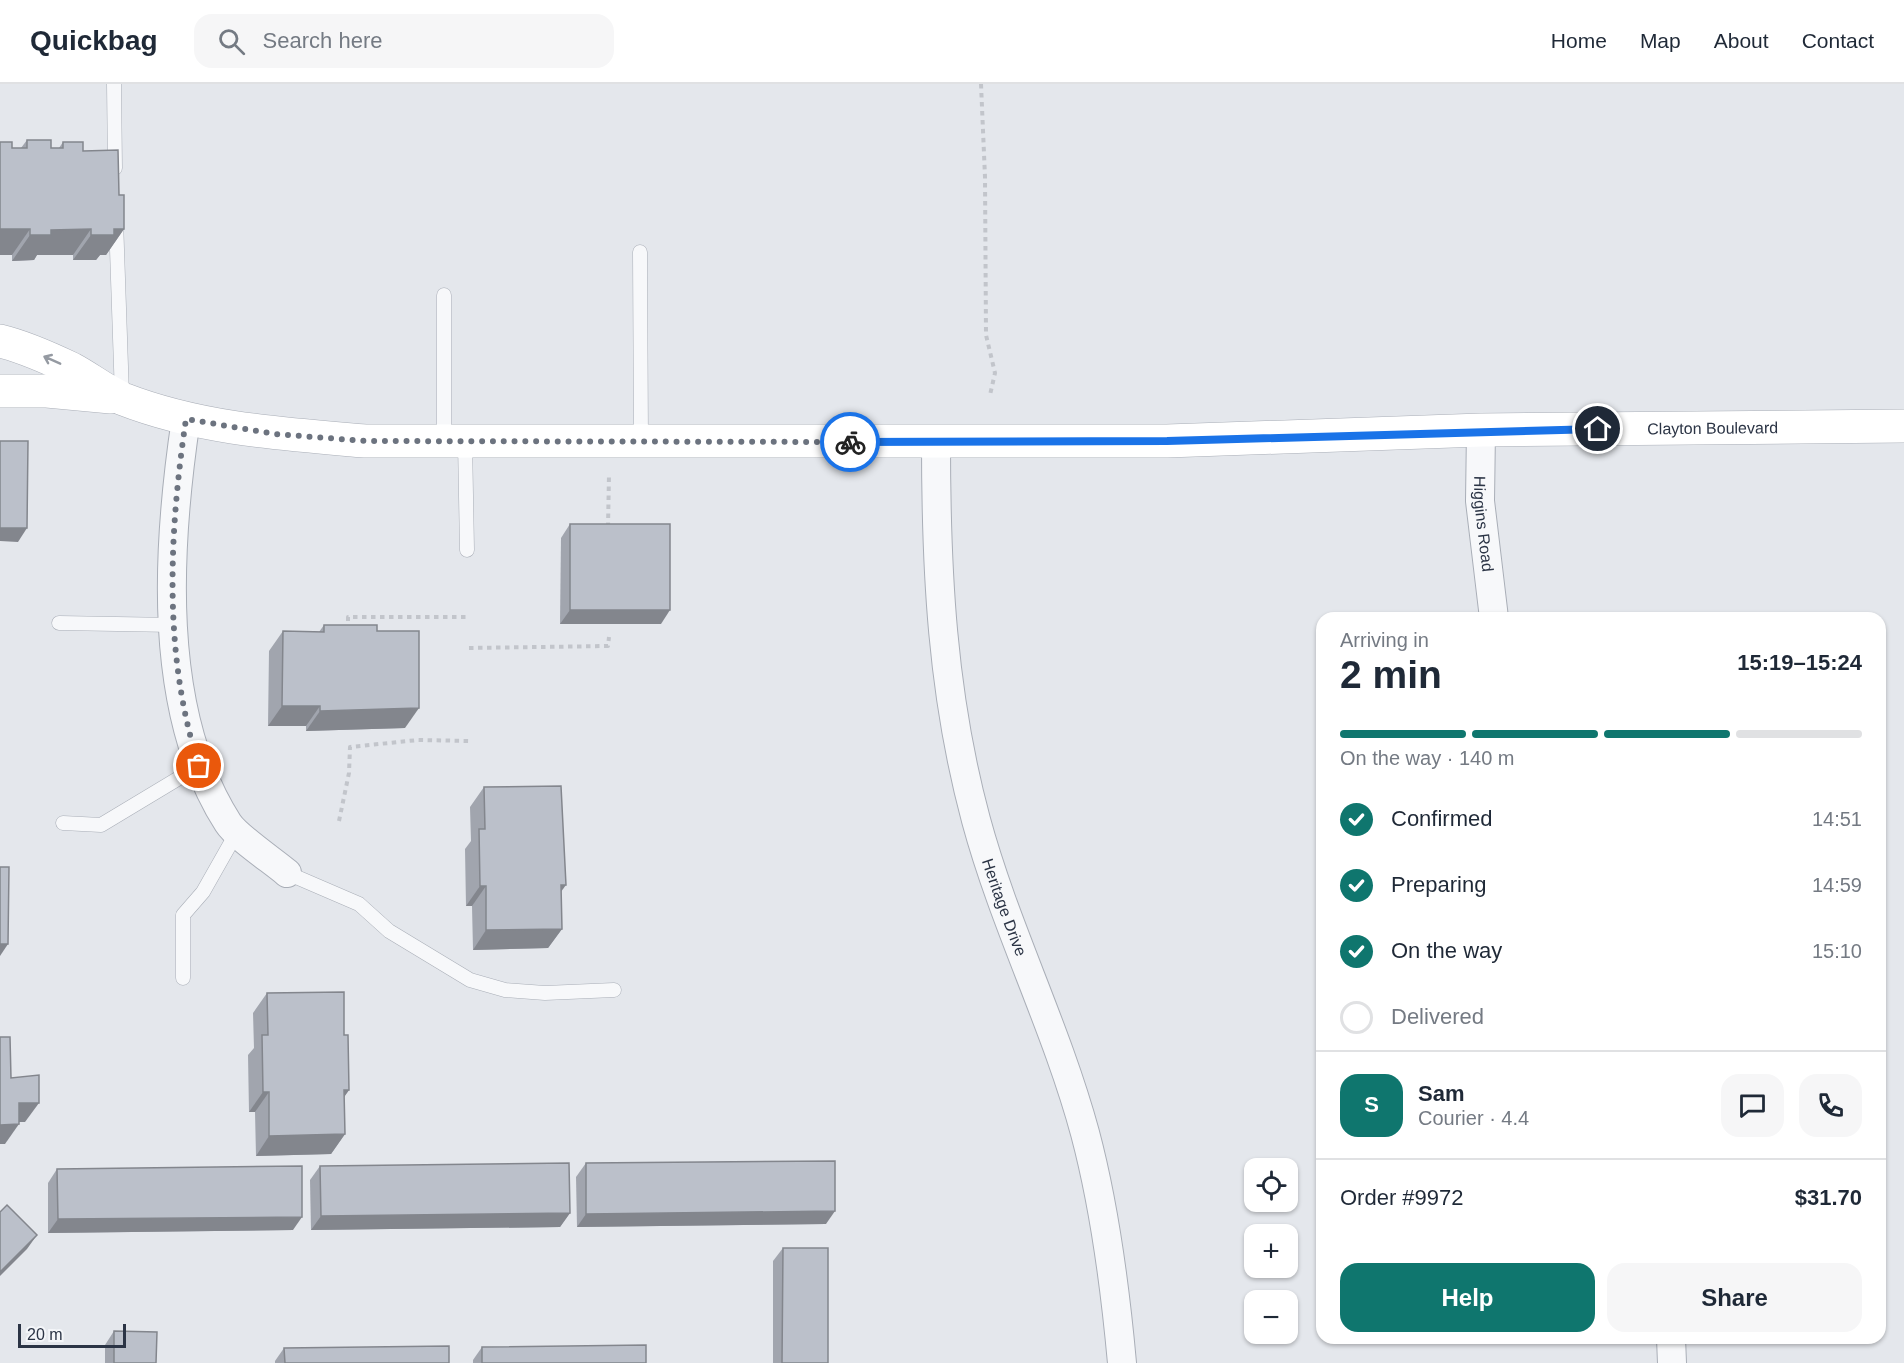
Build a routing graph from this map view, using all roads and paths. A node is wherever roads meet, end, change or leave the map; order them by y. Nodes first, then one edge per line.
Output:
1 (114, 84) edge
2 (981, 84) edge
3 (116, 182) edge
4 (116, 205) edge
5 (640, 252) dead end
6 (444, 295) dead end
7 (0, 341) edge
8 (0, 391) edge
9 (990, 395) dead end
10 (122, 398) junction
11 (186, 419) junction
12 (1904, 426) edge
13 (1481, 430) junction
14 (454, 441) junction
15 (626, 441) junction
16 (936, 443) junction
17 (608, 537) edge
18 (467, 550) dead end
19 (1493, 612) edge
20 (468, 617) dead end
21 (59, 623) dead end
22 (174, 625) junction
23 (348, 633) edge
24 (609, 637) dead end
25 (469, 648) dead end
26 (470, 741) dead end
27 (199, 766) junction
28 (339, 821) dead end
29 (63, 823) dead end
30 (237, 832) junction
31 (288, 873) joint
32 (183, 978) dead end
33 (614, 990) dead end
34 (1671, 1344) edge
35 (1122, 1363) edge
36 (1672, 1363) edge

1 - 3 lane
2 - 9 path
4 - 10 lane
5 - 15 lane
6 - 14 lane
10 -> 7 street, Clayton Boulevard
8 - 10 street, Clayton Boulevard
10 - 11 street, Clayton Boulevard
11 - 14 street, Clayton Boulevard
11 - 22 street
12 - 13 street, Clayton Boulevard
13 - 16 street, Clayton Boulevard
13 - 19 street, Higgins Road
14 - 15 street, Clayton Boulevard
14 - 18 lane
15 - 16 street, Clayton Boulevard
15 - 17 path
16 - 35 street, Heritage Drive
20 - 23 path
21 - 22 lane
22 - 27 street
24 - 25 path
26 - 28 path
27 - 29 lane
27 - 30 street
30 - 31 street
30 - 32 lane
31 - 33 lane
34 - 36 street

